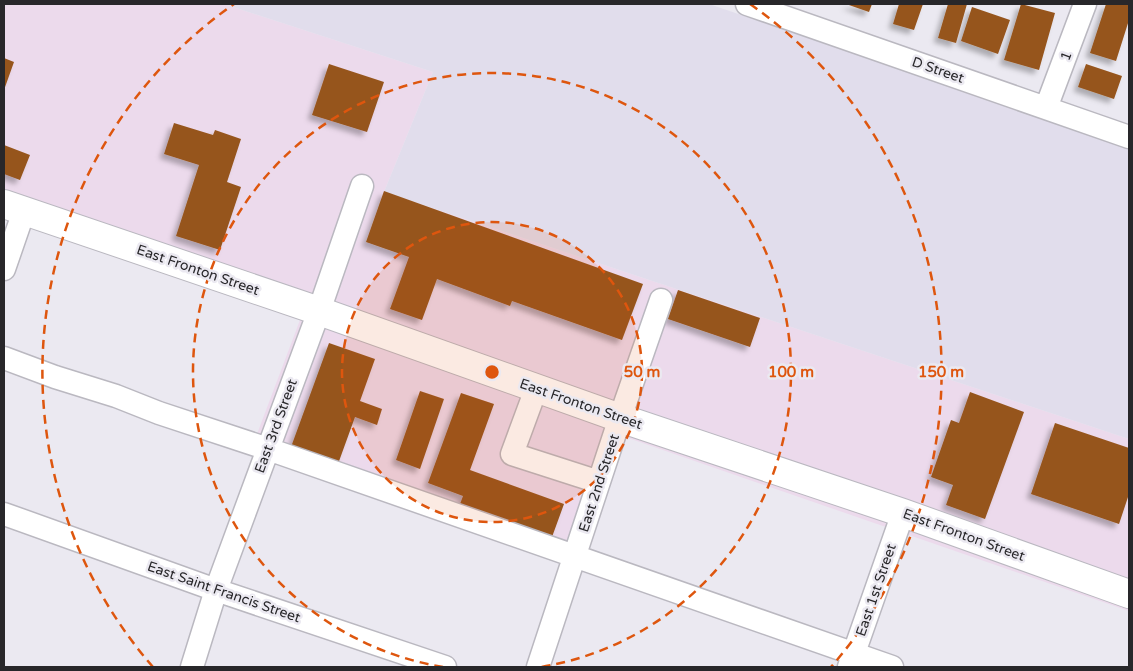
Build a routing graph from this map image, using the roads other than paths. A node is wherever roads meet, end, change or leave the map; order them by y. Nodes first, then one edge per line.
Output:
1 (749, 4) edge
2 (1085, 4) edge
3 (1046, 108) junction
4 (1129, 137) edge
5 (362, 186) dead end
6 (14, 207) edge
7 (4, 269) edge
8 (661, 300) dead end
9 (319, 311) junction
10 (4, 358) edge
11 (536, 389) junction
12 (620, 418) junction
13 (268, 450) junction
14 (600, 482) junction
15 (903, 513) junction
16 (4, 514) edge
17 (575, 556) junction
18 (216, 590) junction
19 (1129, 594) edge
20 (851, 660) edge
21 (192, 667) edge
22 (445, 667) edge
23 (538, 667) edge
24 (892, 667) edge

1 - 3 street, D Street
2 - 3 street, 1
3 - 4 street, D Street
5 - 9 street, East 3rd Street
6 - 7 street
6 - 9 main road, East Fronton Street
8 - 12 street, East 2nd Street
9 - 11 main road, East Fronton Street
9 - 13 street, East 3rd Street
10 - 13 street
11 - 12 main road, East Fronton Street
11 - 14 street
12 - 14 street, East 2nd Street
12 - 15 main road, East Fronton Street
13 - 17 street
13 - 18 street, East 3rd Street
14 - 17 street, East 2nd Street
15 - 19 main road, East Fronton Street
15 - 20 street, East 1st Street
16 - 18 street, East Saint Francis Street
17 - 20 street
17 - 23 street, East 2nd Street
18 - 21 street, East 3rd Street
18 - 22 street, East Saint Francis Street
20 - 24 street

